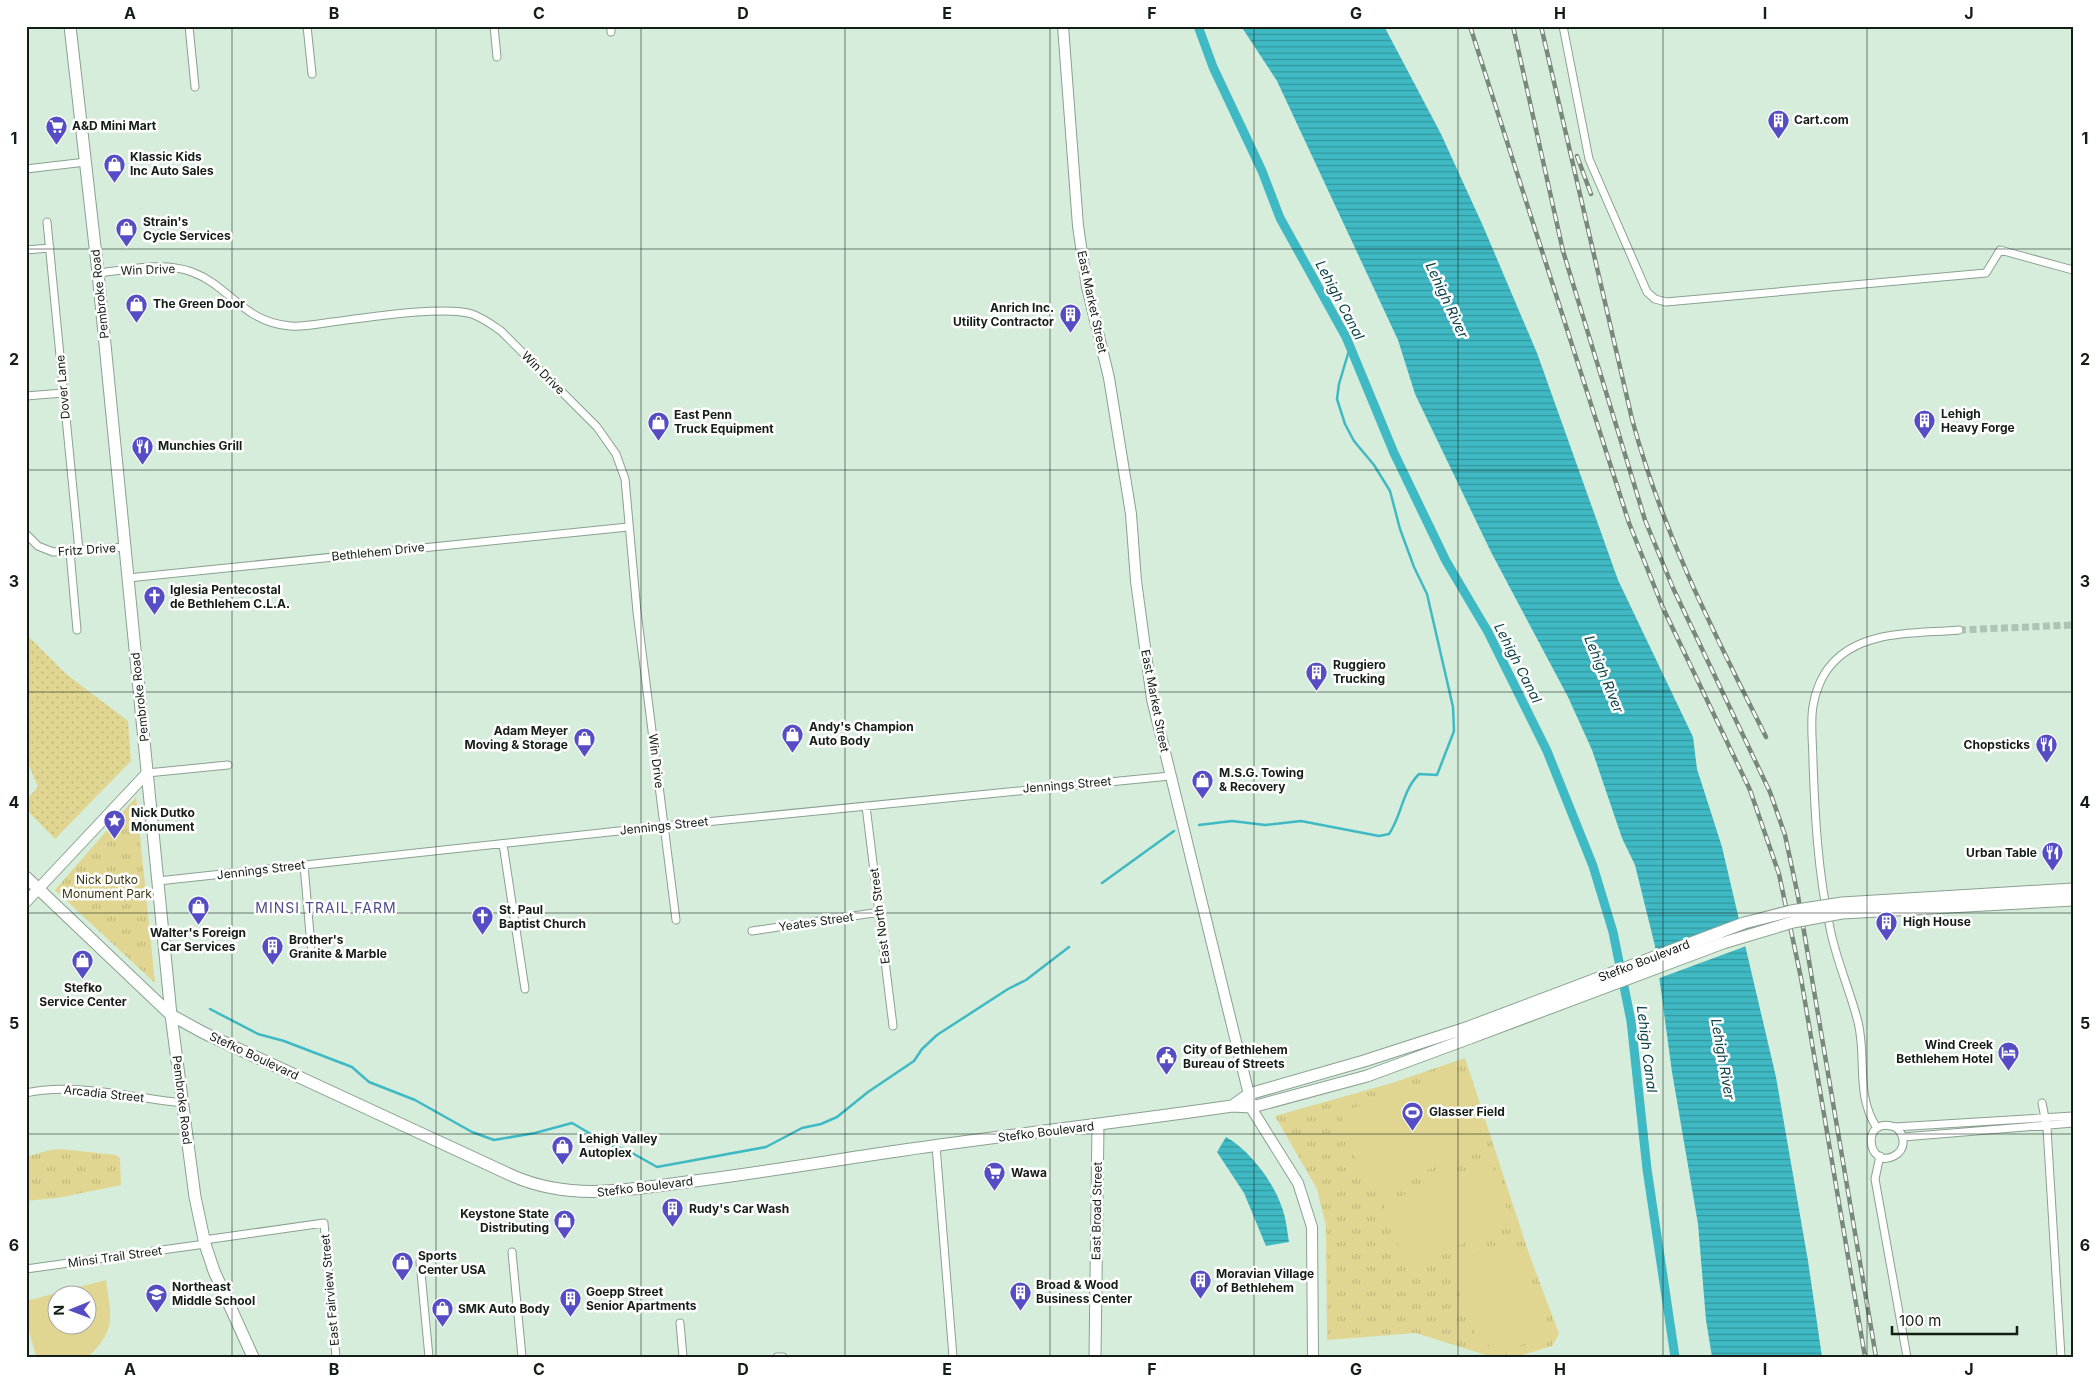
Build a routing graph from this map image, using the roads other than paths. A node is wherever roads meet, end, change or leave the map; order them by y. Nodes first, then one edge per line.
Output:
1 (70, 26) edge
2 (189, 26) edge
3 (308, 26) edge
4 (494, 26) edge
5 (1063, 26) edge
6 (1563, 26) edge
7 (497, 57) dead end
8 (312, 74) dead end
9 (194, 87) dead end
10 (86, 162) junction
11 (26, 169) edge
12 (47, 222) dead end
13 (50, 248) junction
14 (26, 250) edge
15 (2073, 270) edge
16 (98, 273) junction
17 (63, 393) junction
18 (26, 396) edge
19 (628, 527) junction
20 (26, 534) edge
21 (125, 547) junction
22 (79, 551) junction
23 (70, 552) junction
24 (128, 578) junction
25 (77, 630) dead end
26 (1959, 630) tunnel mouth
27 (228, 765) dead end
28 (147, 773) junction
29 (1170, 776) junction
30 (866, 806) junction
31 (665, 826) junction
32 (503, 844) junction
33 (304, 865) junction
34 (26, 877) edge
35 (158, 882) junction
36 (39, 889) junction
37 (2073, 889) edge
38 (2073, 900) edge
39 (26, 902) edge
40 (880, 912) junction
41 (676, 920) dead end
42 (752, 931) dead end
43 (311, 946) dead end
44 (525, 989) dead end
45 (171, 1015) junction
46 (893, 1026) dead end
47 (1468, 1033) junction
48 (26, 1093) edge
49 (1249, 1094) junction
50 (182, 1103) junction
51 (2042, 1104) dead end
52 (1232, 1106) junction
53 (1252, 1107) junction
54 (2073, 1116) edge
55 (2045, 1122) junction
56 (2073, 1123) edge
57 (1098, 1126) junction
58 (1895, 1127) junction
59 (1878, 1128) junction
60 (1903, 1137) junction
61 (936, 1146) junction
62 (1880, 1156) junction
63 (324, 1224) joint
64 (204, 1242) junction
65 (512, 1252) dead end
66 (420, 1262) dead end
67 (26, 1269) edge
68 (680, 1323) dead end
69 (253, 1357) edge
70 (336, 1357) edge
71 (429, 1357) edge
72 (522, 1357) edge
73 (683, 1357) edge
74 (777, 1357) edge
75 (783, 1357) edge
76 (954, 1357) edge
77 (1095, 1357) edge
78 (1312, 1357) edge
79 (1908, 1357) edge
80 (2061, 1357) edge

1 - 10 main road, Pembroke Road
2 - 9 street
3 - 8 street
4 - 7 street
5 - 29 street, East Market Street
6 - 15 street
10 - 11 street
10 - 16 main road, Pembroke Road
12 - 13 street, Dover Lane
13 - 14 street
13 - 17 street, Dover Lane
16 - 19 street, Win Drive
16 - 21 main road, Pembroke Road
17 - 18 street
17 - 22 street, Dover Lane
19 - 24 street, Bethlehem Drive
19 - 31 street, Win Drive
20 - 23 street, Fritz Drive
21 - 22 street, Fritz Drive
21 - 24 main road, Pembroke Road
22 - 23 street, Fritz Drive
23 - 25 street
24 - 28 main road, Pembroke Road
26 - 59 street
27 - 28 street
28 - 35 main road, Pembroke Road
28 - 36 street
29 - 30 street, Jennings Street
29 - 49 street, East Market Street
30 - 31 street, Jennings Street
30 - 40 street, East North Street
31 - 32 street, Jennings Street
31 - 41 street, Win Drive
32 - 33 street, Jennings Street
32 - 44 street
33 - 35 street, Jennings Street
33 - 43 street
34 - 36 main road, Stefko Boulevard
35 - 45 main road, Pembroke Road
36 - 39 street
36 - 45 main road, Stefko Boulevard
37 - 47 main road, Stefko Boulevard, bridge
38 - 47 main road, Stefko Boulevard, bridge
40 - 42 street, Yeates Street
40 - 46 street, East North Street
45 - 50 main road, Pembroke Road
45 - 61 main road, Stefko Boulevard
47 - 49 main road, Stefko Boulevard
47 - 53 main road, Stefko Boulevard
48 - 50 street, Arcadia Street
49 - 52 main road, Stefko Boulevard
49 - 53 street, East Market Street
50 - 64 main road, Pembroke Road
51 - 55 street
52 - 53 main road, Stefko Boulevard
52 - 57 main road, Stefko Boulevard
53 - 78 street, East Market Street
54 - 55 street
55 - 56 street
55 - 58 street
55 - 60 street
55 - 80 street
57 - 61 main road, Stefko Boulevard
57 - 77 main road, East Broad Street
58 - 59 street
58 - 60 street
59 - 62 street
60 - 62 street
61 - 76 street
62 - 79 street
63 - 64 street, Minsi Trail Street
63 - 70 street, East Fairview Street
64 - 67 street, Minsi Trail Street
64 - 69 main road, Pembroke Road
65 - 72 street
66 - 71 street
68 - 73 street
74 - 75 street

